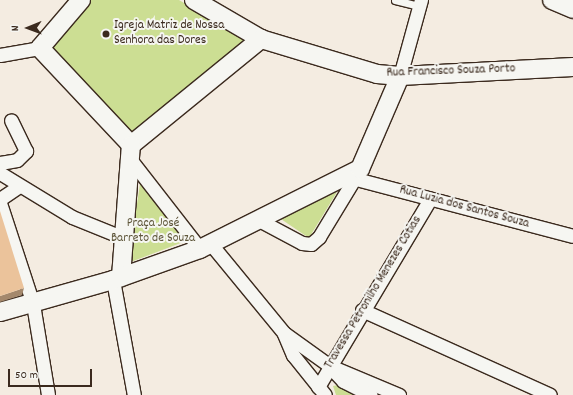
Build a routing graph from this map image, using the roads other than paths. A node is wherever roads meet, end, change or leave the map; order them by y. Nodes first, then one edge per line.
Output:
1 (80, 0) edge
2 (194, 0) edge
3 (395, 0) edge
4 (552, 0) edge
5 (420, 3) edge
6 (573, 9) edge
7 (261, 39) junction
8 (40, 48) junction
9 (0, 55) edge
10 (573, 67) edge
11 (400, 76) junction
12 (11, 120) dead end
13 (130, 152) junction
14 (0, 162) edge
15 (0, 173) edge
16 (358, 174) junction
17 (19, 186) junction
18 (0, 199) edge
19 (430, 199) junction
20 (0, 203) edge
21 (258, 219) junction
22 (573, 236) edge
23 (124, 238) junction
24 (205, 246) junction
25 (117, 278) junction
26 (33, 304) junction
27 (362, 310) junction
28 (0, 312) edge
29 (284, 333) junction
30 (330, 366) junction
31 (533, 390) edge
32 (321, 391) edge
33 (48, 395) edge
34 (134, 395) edge
35 (371, 395) edge
36 (399, 395) edge
37 (550, 395) edge

1 - 8 street
2 - 7 street, Rua Francisco Souza Porto
3 - 5 lane
4 - 6 street
5 - 11 street
7 - 11 street, Rua Francisco Souza Porto
7 - 13 street
8 - 9 street
8 - 13 street
10 - 11 street, Rua Francisco Souza Porto
11 - 16 street
12 - 14 street
13 - 23 street
13 - 24 street
15 - 17 street
16 - 19 street, Rua Luzia dos Santos Souza
16 - 21 street
16 - 21 street
17 - 18 street
17 - 23 street
19 - 22 street, Rua Luzia dos Santos Souza
19 - 27 street, Travessa Petronilho Menezes Cotias
20 - 26 street
21 - 24 street
23 - 25 street
24 - 25 street
24 - 29 street
25 - 26 street
25 - 34 street
26 - 28 street
26 - 33 street
27 - 30 street, Travessa Petronilho Menezes Cotias
27 - 31 street
29 - 30 street
29 - 32 street
30 - 32 street, Travessa Petronilho Menezes Cotias
30 - 35 street
30 - 36 street
31 - 37 street

